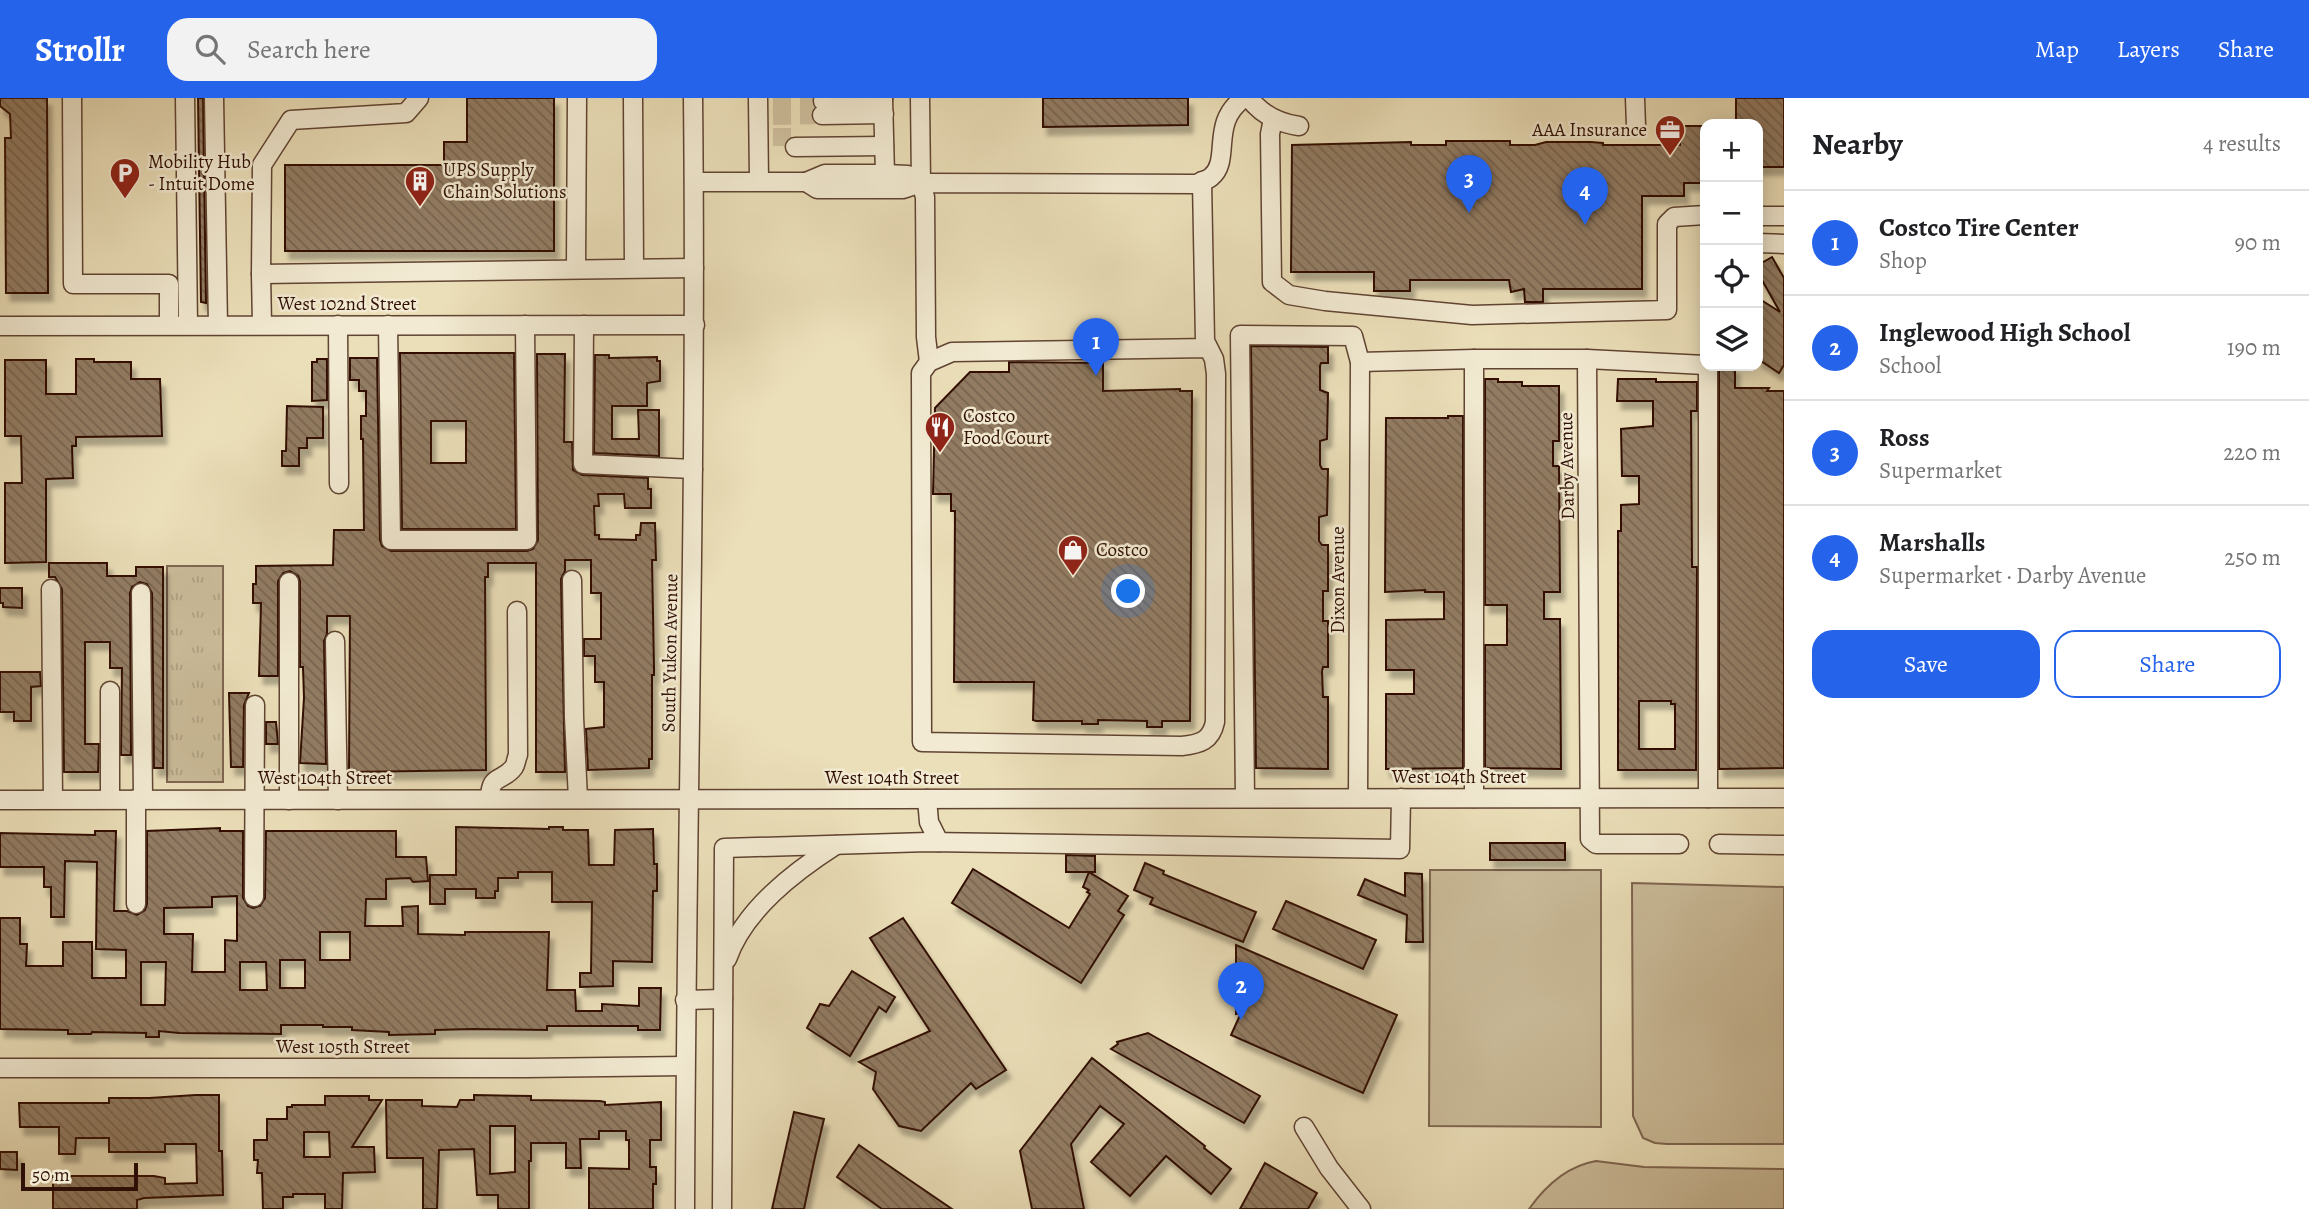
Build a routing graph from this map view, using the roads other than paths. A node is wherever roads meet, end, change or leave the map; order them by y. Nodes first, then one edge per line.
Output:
1 (72, 98) edge
2 (185, 98) edge
3 (203, 98) edge
4 (214, 98) edge
5 (419, 98) edge
6 (577, 98) edge
7 (633, 98) edge
8 (693, 98) edge
9 (920, 98) edge
10 (1244, 98) edge
11 (1249, 98) edge
12 (1635, 98) edge
13 (822, 112) tunnel mouth
14 (884, 118) edge
15 (1273, 119) junction
16 (765, 120) edge
17 (1299, 126) dead end
18 (1636, 126) dead end
19 (795, 142) tunnel mouth
20 (885, 174) junction
21 (759, 181) junction
22 (1202, 181) junction
23 (694, 182) junction
24 (806, 182) junction
25 (921, 183) junction
26 (1700, 215) edge
27 (1763, 216) edge
28 (1784, 216) edge
29 (1763, 243) edge
30 (1784, 244) edge
31 (634, 267) junction
32 (576, 268) junction
33 (694, 268) junction
34 (261, 274) junction
35 (169, 325) junction
36 (188, 325) junction
37 (212, 325) junction
38 (262, 325) junction
39 (338, 325) junction
40 (388, 325) junction
41 (525, 325) junction
42 (584, 325) junction
43 (695, 325) junction
44 (0, 326) edge
45 (1208, 348) junction
46 (1474, 359) junction
47 (1587, 359) junction
48 (929, 362) junction
49 (1360, 362) junction
50 (1700, 365) edge
51 (1707, 371) edge
52 (693, 469) junction
53 (339, 484) dead end
54 (572, 580) dead end
55 (289, 582) dead end
56 (51, 589) dead end
57 (141, 593) dead end
58 (517, 611) dead end
59 (335, 641) dead end
60 (110, 691) dead end
61 (255, 705) dead end
62 (1245, 798) junction
63 (1358, 798) junction
64 (1401, 798) junction
65 (1474, 798) junction
66 (1708, 798) junction
67 (1784, 798) edge
68 (53, 799) junction
69 (110, 799) junction
70 (139, 799) junction
71 (254, 799) junction
72 (490, 799) junction
73 (578, 799) junction
74 (688, 799) junction
75 (927, 799) junction
76 (1591, 799) junction
77 (0, 800) edge
78 (289, 800) junction
79 (338, 800) junction
80 (939, 842) junction
81 (1679, 844) dead end
82 (1719, 844) dead end
83 (837, 845) junction
84 (1784, 845) edge
85 (254, 897) dead end
86 (136, 904) dead end
87 (724, 970) junction
88 (723, 999) junction
89 (685, 1000) junction
90 (685, 1066) junction
91 (0, 1068) edge
92 (1304, 1127) dead end
93 (685, 1209) edge
94 (722, 1209) edge
95 (1361, 1209) edge

1 - 35 street
2 - 36 street
3 - 37 street
4 - 37 street
5 - 34 street
6 - 32 street
7 - 31 street
8 - 23 street, South Yukon Avenue
9 - 25 street
10 - 22 street
11 - 15 street
12 - 18 street
13 - 14 street
14 - 19 street
14 - 20 street
15 - 17 street
15 - 26 street
16 - 21 street
20 - 24 street
20 - 25 street
21 - 23 street
21 - 24 street
22 - 25 street
22 - 45 street
23 - 33 street, South Yukon Avenue
24 - 25 street
25 - 48 street
27 - 28 street
29 - 30 street
31 - 32 street
31 - 33 street
32 - 34 street
33 - 43 street, South Yukon Avenue
34 - 38 street
35 - 36 street, West 102nd Street
35 - 44 street, West 102nd Street
36 - 37 street, West 102nd Street
37 - 38 street, West 102nd Street
38 - 39 street, West 102nd Street
39 - 40 street, West 102nd Street
39 - 53 street
40 - 41 street, West 102nd Street
40 - 41 street
41 - 42 street, West 102nd Street
42 - 43 street, West 102nd Street
42 - 52 street
43 - 52 street, South Yukon Avenue
45 - 48 street
45 - 48 street
46 - 47 street
46 - 49 street
46 - 65 street
47 - 50 street
47 - 76 street, Darby Avenue
49 - 62 street
49 - 63 street, Dixon Avenue
51 - 66 street
52 - 74 street, South Yukon Avenue
54 - 73 street
55 - 78 street
56 - 68 street
57 - 70 street
58 - 72 street
59 - 79 street
60 - 69 street
61 - 71 street
62 - 63 street, West 104th Street
62 - 75 street, West 104th Street
63 - 64 street, West 104th Street
64 - 65 street, West 104th Street
64 - 80 street
65 - 76 street, West 104th Street
66 - 67 street, West 104th Street
66 - 76 street, West 104th Street
68 - 69 street, West 104th Street
68 - 77 street, West 104th Street
69 - 70 street, West 104th Street
70 - 71 street, West 104th Street
70 - 86 street
71 - 78 street, West 104th Street
71 - 85 street
72 - 73 street, West 104th Street
72 - 79 street, West 104th Street
73 - 74 street, West 104th Street
74 - 75 street, West 104th Street
74 - 89 street, South Yukon Avenue
75 - 80 street
76 - 81 street, Darby Avenue
78 - 79 street, West 104th Street
80 - 83 street
82 - 84 street
83 - 87 street
83 - 87 street
87 - 88 street
88 - 89 street
88 - 94 street
89 - 90 street, South Yukon Avenue
90 - 91 street, West 105th Street
90 - 93 street, South Yukon Avenue
92 - 95 street

